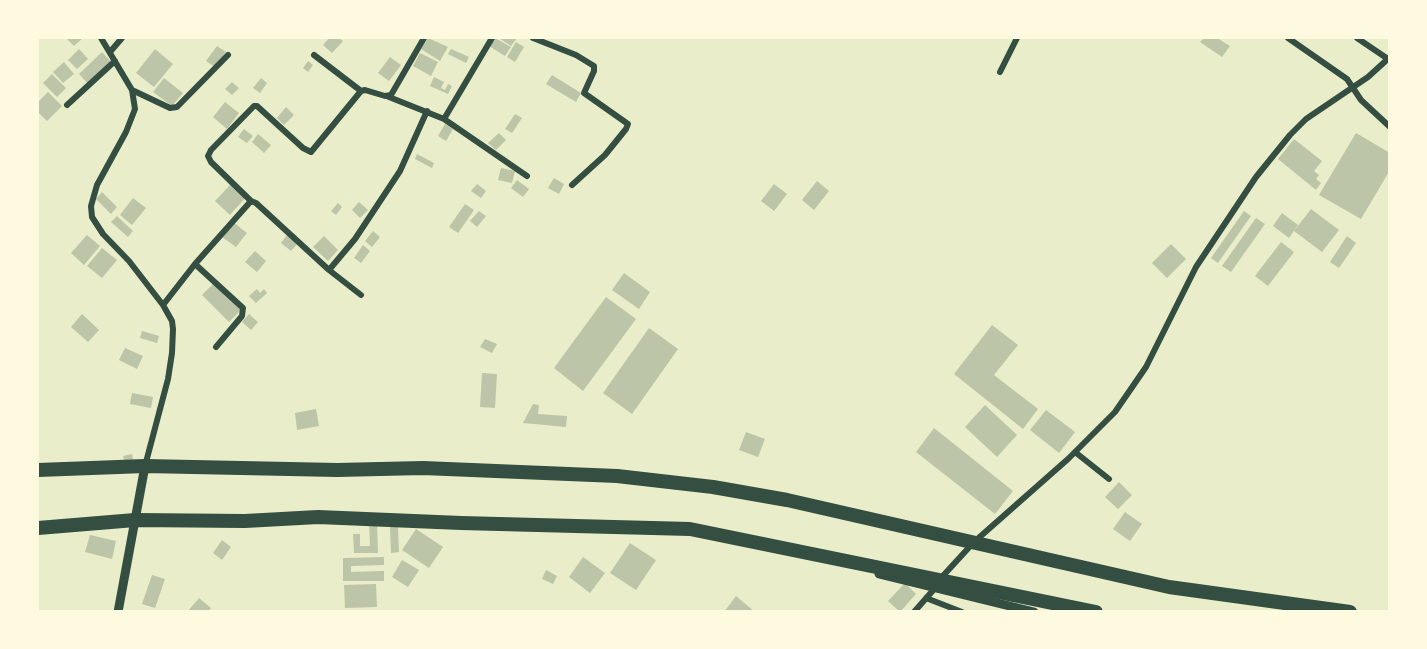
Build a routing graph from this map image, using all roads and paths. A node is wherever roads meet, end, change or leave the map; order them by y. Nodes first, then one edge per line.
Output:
1 (100, 38) edge
2 (122, 38) edge
3 (424, 38) edge
4 (492, 38) edge
5 (533, 38) edge
6 (1017, 38) edge
7 (1288, 38) edge
8 (1357, 38) edge
9 (110, 52) junction
10 (228, 55) dead end
11 (314, 55) dead end
12 (1389, 58) edge
13 (115, 61) junction
14 (1000, 72) dead end
15 (1353, 87) junction
16 (132, 90) junction
17 (361, 91) junction
18 (389, 97) junction
19 (67, 105) dead end
20 (427, 111) junction
21 (444, 119) junction
22 (1389, 127) edge
23 (527, 176) dead end
24 (572, 185) dead end
25 (251, 201) junction
26 (195, 264) junction
27 (328, 270) junction
28 (360, 295) dead end
29 (163, 305) junction
30 (216, 347) dead end
31 (1075, 452) junction
32 (144, 466) junction
33 (38, 470) edge
34 (1109, 479) dead end
35 (135, 520) junction
36 (38, 528) edge
37 (974, 542) junction
38 (938, 583) junction
39 (926, 598) junction
40 (118, 612) edge
41 (914, 612) edge
42 (962, 612) edge
43 (1034, 612) edge
44 (1096, 612) edge
45 (1350, 612) edge

1 - 9 street
2 - 9 street
3 - 18 street
4 - 21 street
5 - 24 street
6 - 14 street
7 - 15 street
8 - 12 street
9 - 13 street
10 - 16 street
11 - 17 street
12 - 15 street
13 - 16 street
13 - 19 street
15 - 22 street
15 - 31 street
16 - 29 street
17 - 18 street
17 - 25 street
18 - 20 street
20 - 21 street
20 - 27 street
21 - 23 street
25 - 26 street
25 - 27 street
26 - 29 street
26 - 30 street
27 - 28 street
29 - 32 street
31 - 34 street
31 - 37 street
32 - 33 highway
32 - 35 street
32 - 37 highway
35 - 36 highway
35 - 38 highway
35 - 40 street
37 - 38 street
37 - 45 highway
38 - 39 street
38 - 43 street
38 - 44 highway
39 - 41 street
39 - 42 street

